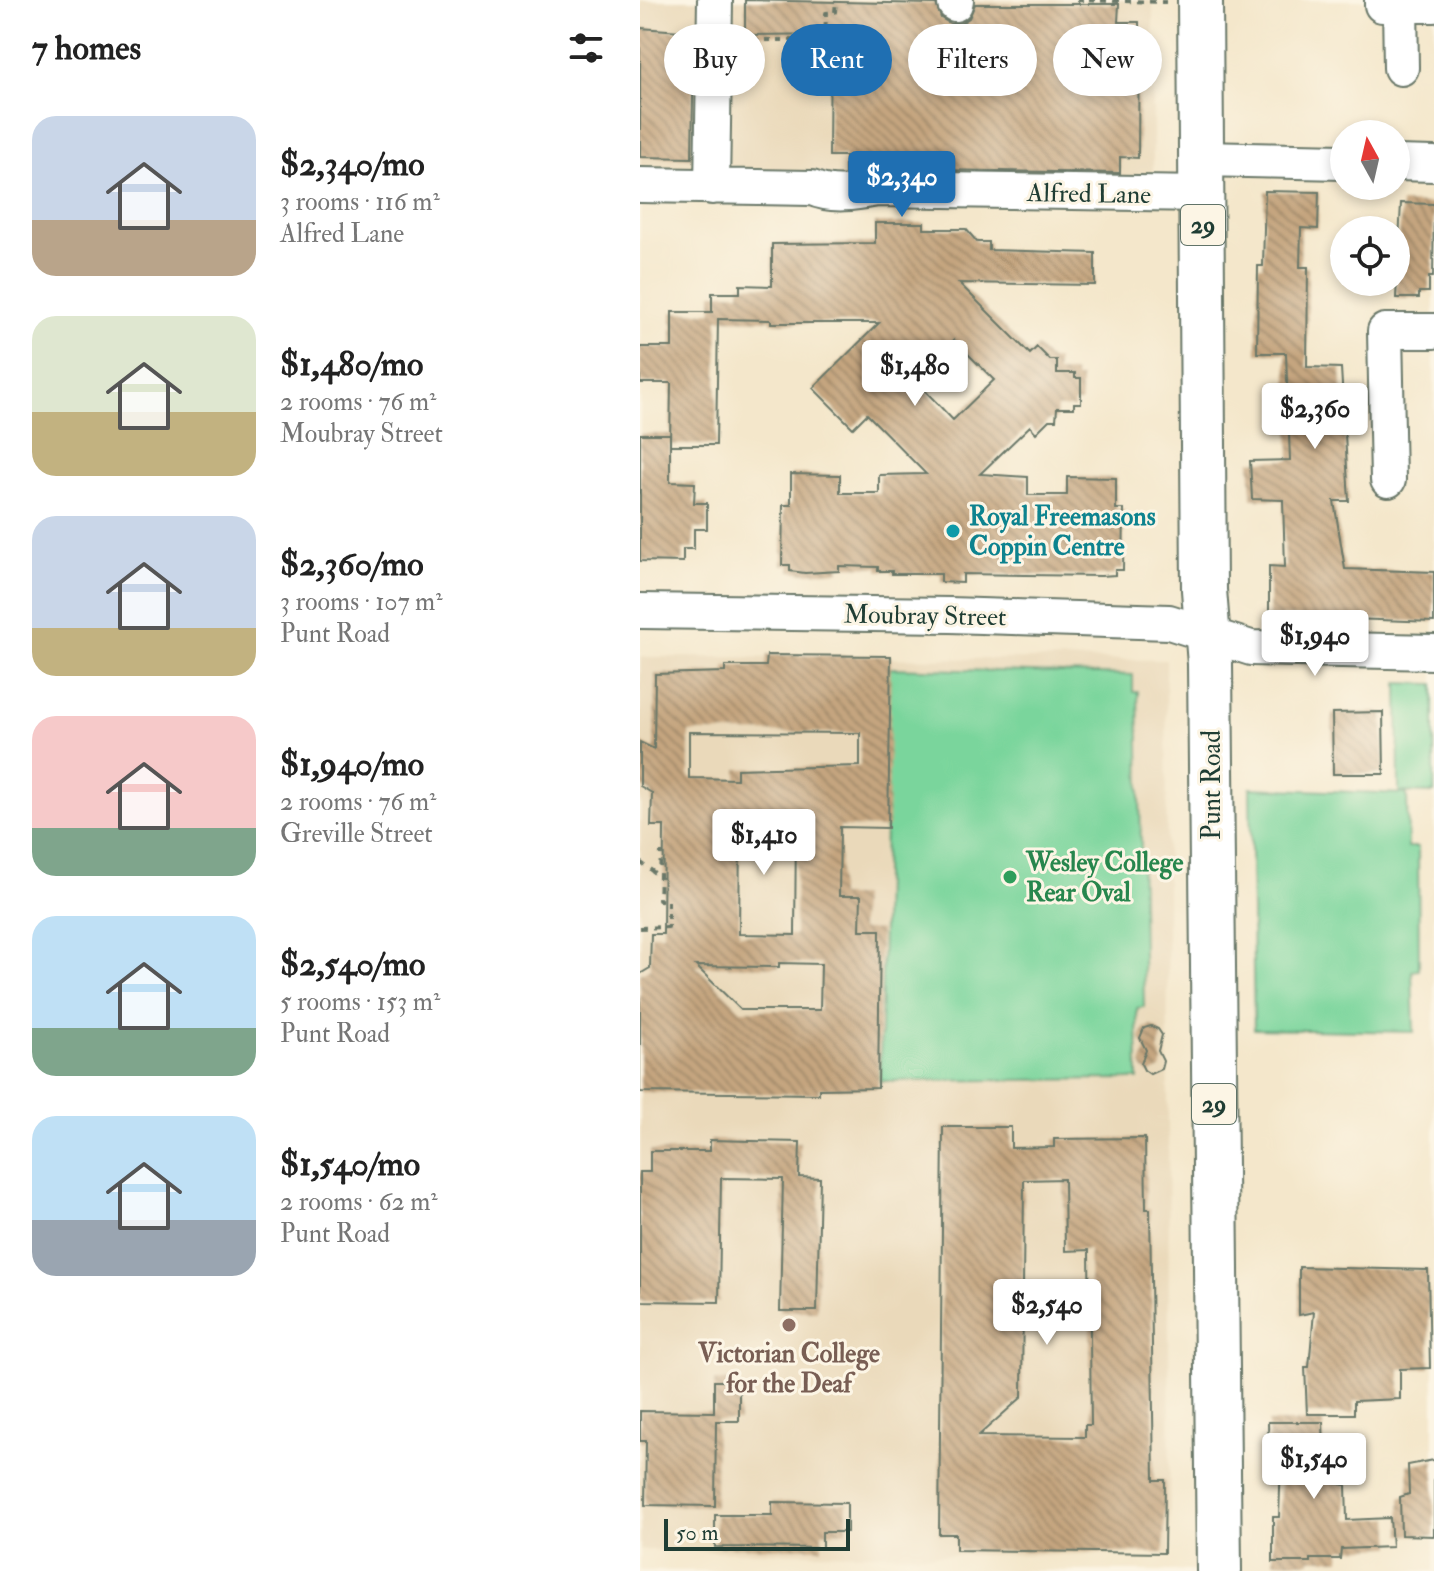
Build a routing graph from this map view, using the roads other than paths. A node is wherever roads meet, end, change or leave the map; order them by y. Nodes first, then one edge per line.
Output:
1 (715, 0) edge
2 (1183, 1) edge
3 (1391, 2) edge
4 (1434, 5) edge
5 (1401, 68) dead end
6 (1330, 163) edge
7 (1410, 163) edge
8 (1434, 164) edge
9 (1202, 176) junction
10 (640, 185) edge
11 (712, 187) junction
12 (1434, 331) edge
13 (1388, 480) dead end
14 (640, 611) edge
15 (1208, 633) junction
16 (1434, 652) edge
17 (1219, 1571) edge

1 - 11 street
2 - 9 highway, Punt Road / 29
3 - 4 street
3 - 5 street
6 - 9 street, Alfred Lane
7 - 8 street
9 - 11 street, Alfred Lane
9 - 15 highway, Punt Road / 29
10 - 11 street, Alfred Lane
12 - 13 street
14 - 15 street, Moubray Street
15 - 16 street, Moubray Street
15 - 17 highway, Punt Road / 29

